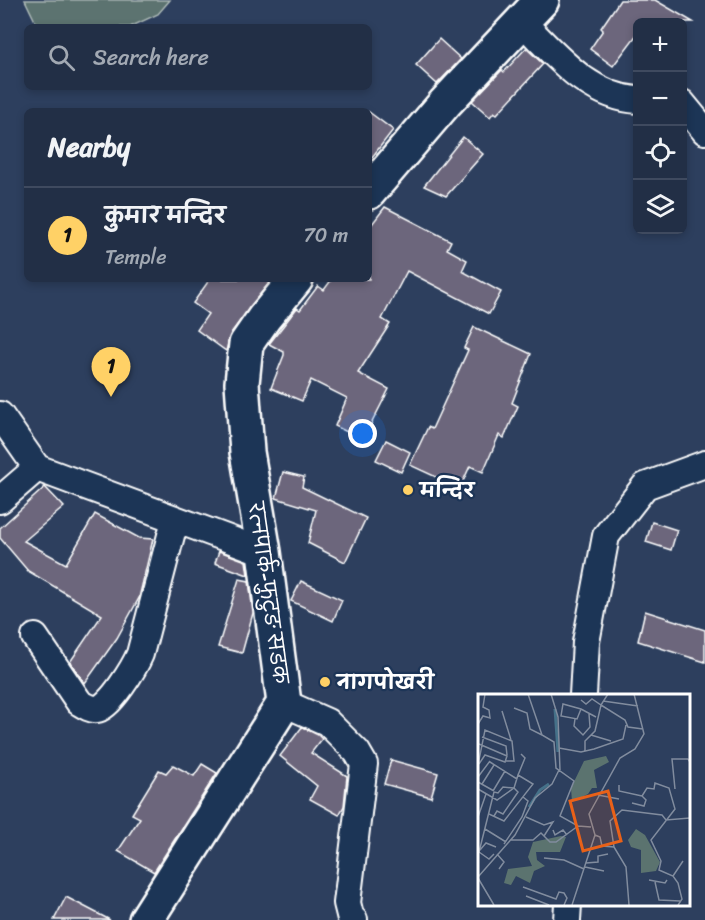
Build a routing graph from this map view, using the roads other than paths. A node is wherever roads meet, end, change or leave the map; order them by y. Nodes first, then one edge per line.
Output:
1 (532, 11) edge
2 (633, 100) edge
3 (687, 109) edge
4 (705, 131) edge
5 (372, 188) edge
6 (294, 282) edge
7 (0, 415) edge
8 (705, 464) edge
9 (37, 468) junction
10 (0, 500) edge
11 (176, 520) junction
12 (264, 552) junction
13 (35, 637) dead end
14 (582, 694) edge
15 (284, 703) junction
16 (568, 905) edge
17 (146, 920) edge
18 (354, 920) edge
19 (567, 920) edge

1 - 2 street
1 - 5 street
3 - 4 street
6 - 12 street, रत्नपार्क-फुटुङ सडक
7 - 9 street
8 - 14 street
9 - 10 street
9 - 11 street
11 - 12 street
11 - 13 street
12 - 15 street, रत्नपार्क-फुटुङ सडक
15 - 17 street, रत्नपार्क-फुटुङ सडक
15 - 18 street
16 - 19 street

